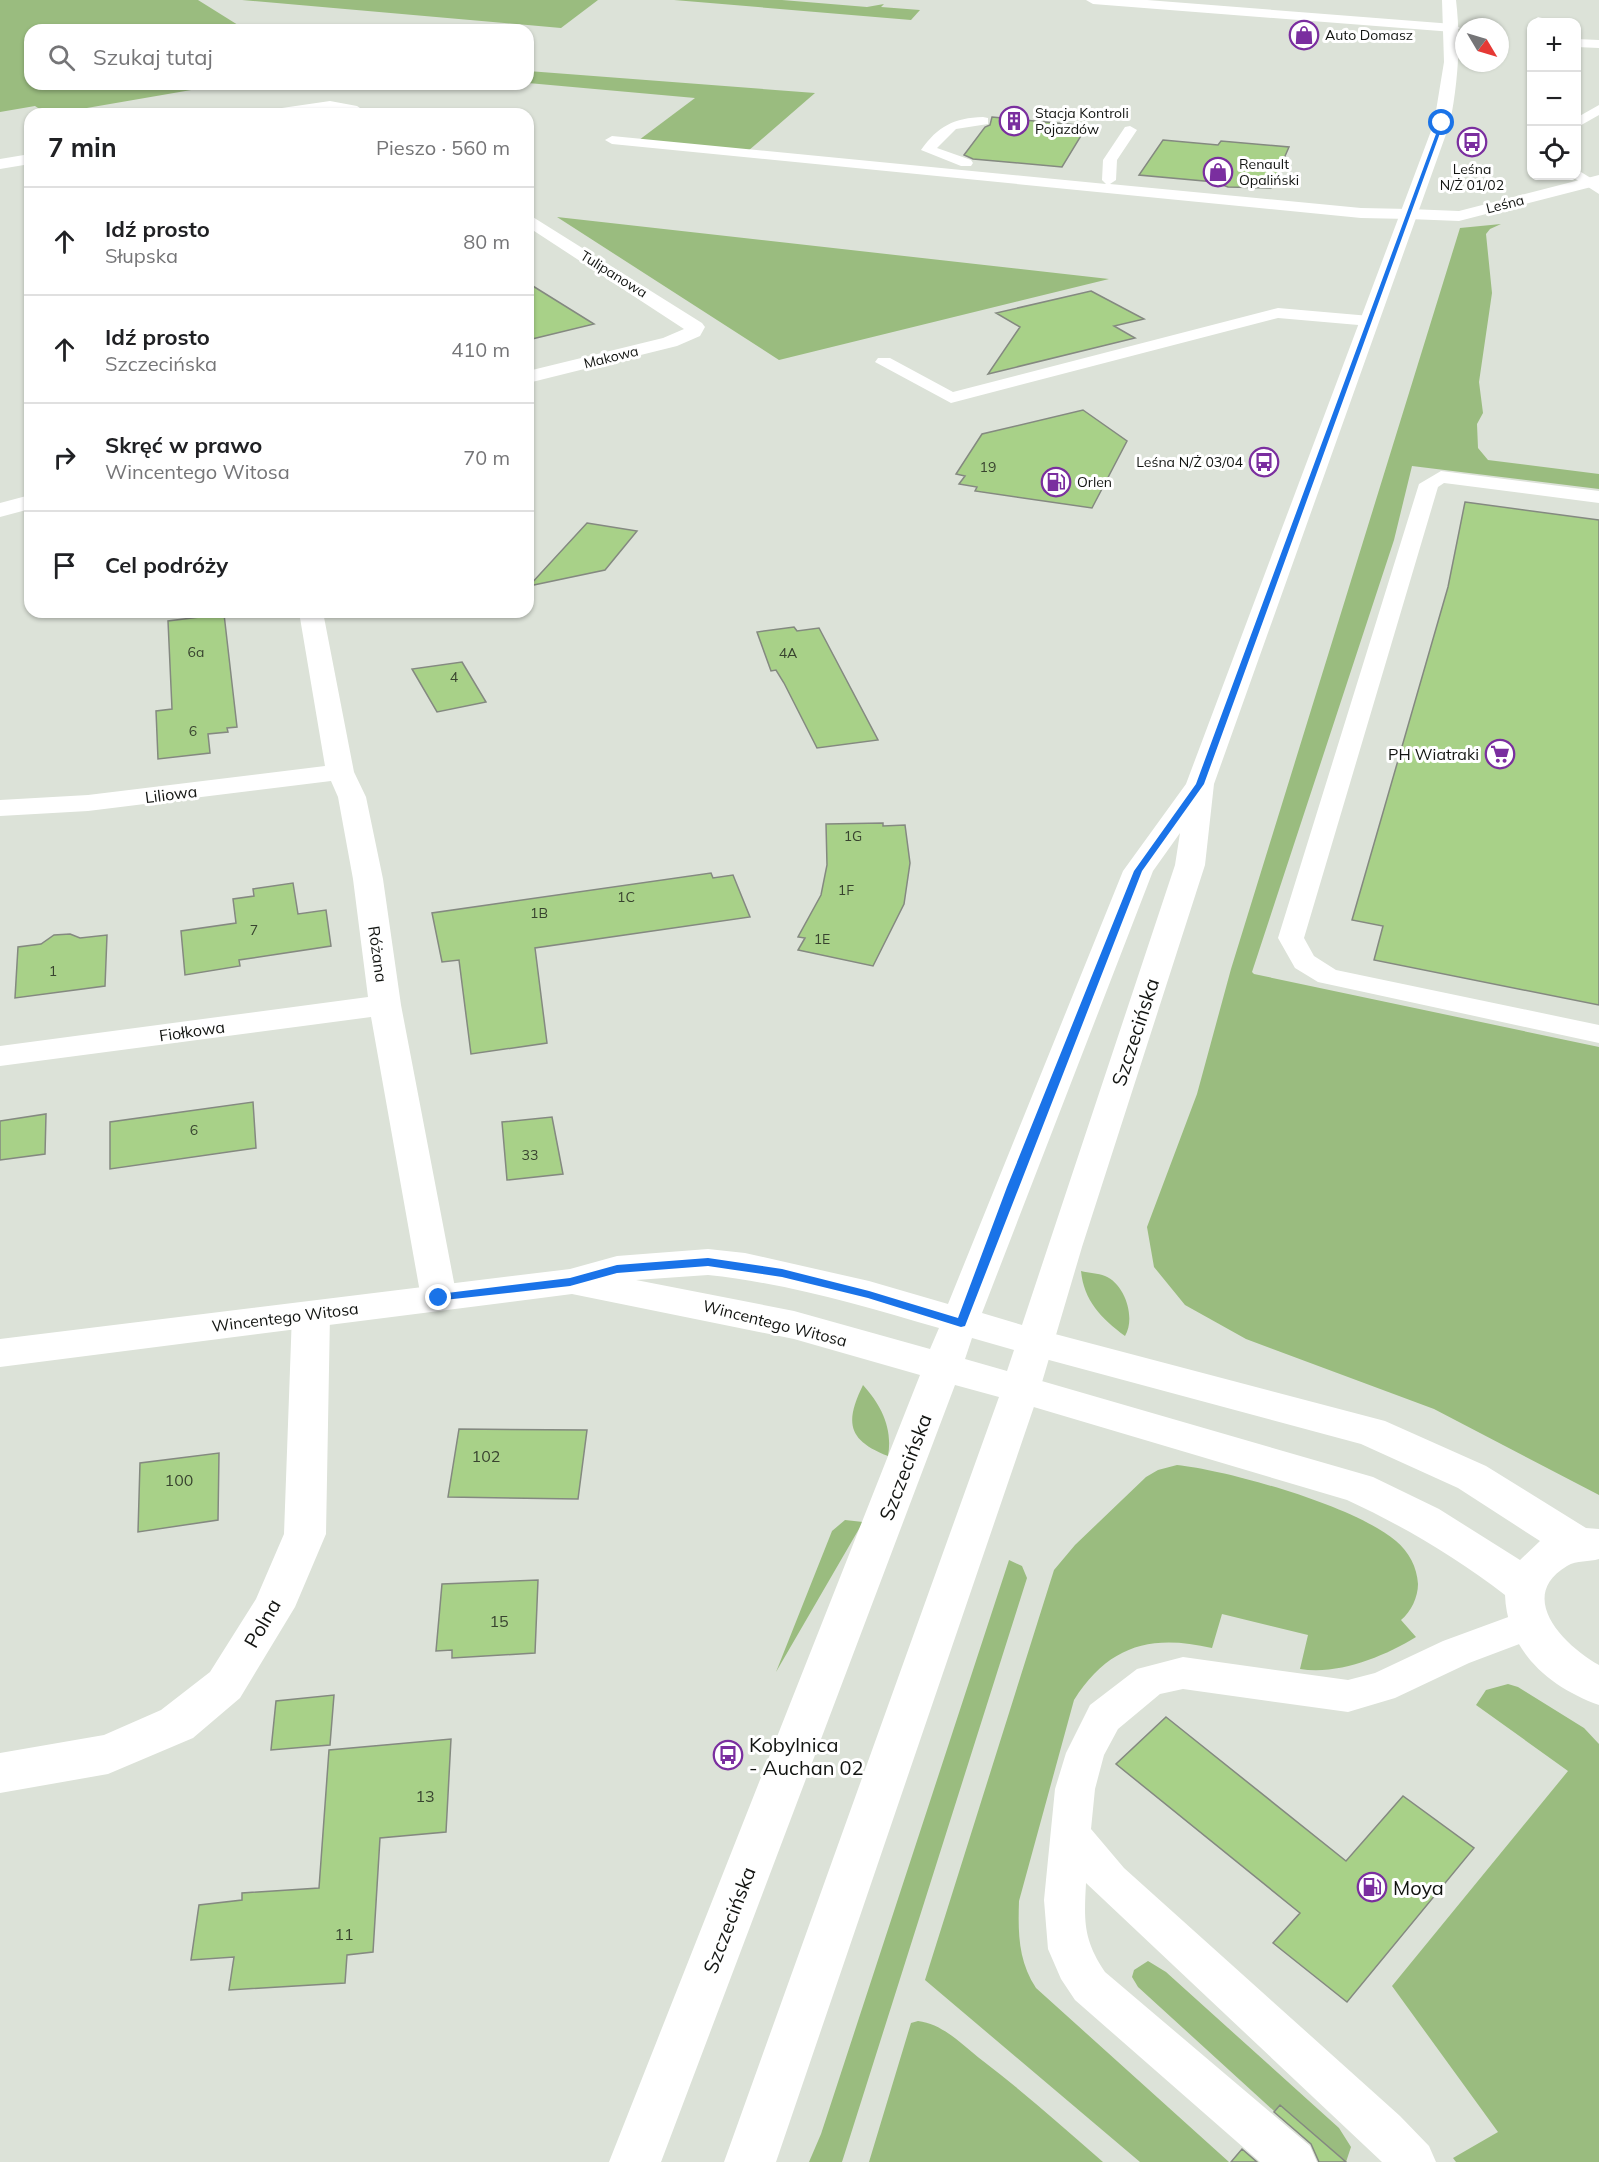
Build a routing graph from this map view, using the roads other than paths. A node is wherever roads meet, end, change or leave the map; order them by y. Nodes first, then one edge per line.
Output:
1 (1093, 0) edge
2 (1449, 0) edge
3 (1453, 28) junction
4 (1581, 43) edge
5 (1599, 44) edge
6 (1595, 105) edge
7 (315, 108) edge
8 (350, 108) edge
9 (1581, 119) edge
10 (983, 121) dead end
11 (1130, 130) dead end
12 (612, 140) dead end
13 (24, 160) edge
14 (0, 164) edge
15 (1109, 180) junction
16 (1591, 182) edge
17 (1409, 214) junction
18 (534, 223) edge
19 (1370, 321) junction
20 (693, 332) joint
21 (884, 362) dead end
22 (534, 376) edge
23 (1599, 496) edge
24 (24, 504) edge
25 (0, 510) edge
26 (313, 618) edge
27 (340, 772) junction
28 (1200, 784) junction
29 (0, 808) edge
30 (385, 1005) junction
31 (1599, 1034) edge
32 (0, 1056) edge
33 (570, 1282) junction
34 (439, 1298) junction
35 (311, 1314) junction
36 (961, 1323) junction
37 (1036, 1343) junction
38 (0, 1353) edge
39 (943, 1369) junction
40 (1021, 1389) junction
41 (1589, 1544) edge
42 (1528, 1606) junction
43 (1599, 1686) edge
44 (0, 1773) edge
45 (1070, 1835) junction
46 (635, 2162) edge
47 (750, 2162) edge
48 (1294, 2162) edge
49 (1413, 2162) edge

1 - 3 street
2 - 3 street, Szczecińska
3 - 17 street, Szczecińska
4 - 5 lane
6 - 9 lane
7 - 8 street
10 - 15 lane
11 - 15 lane
12 - 17 lane
13 - 14 street
15 - 17 lane
16 - 17 street, Leśna
17 - 19 street, Szczecińska
18 - 20 street, Tulipanowa
19 - 21 lane
19 - 28 street, Szczecińska
20 - 22 street, Makowa
23 - 31 lane
24 - 25 street
26 - 27 street, Różana
27 - 29 street, Liliowa
27 - 30 street, Różana
28 - 36 street, Szczecińska
28 - 37 street, Szczecińska
30 - 32 street, Fiołkowa
30 - 34 street, Różana
33 - 34 street, Wincentego Witosa
33 - 36 street, Wincentego Witosa
33 - 39 street, Wincentego Witosa
34 - 35 street, Wincentego Witosa
35 - 38 street, Wincentego Witosa
35 - 44 street, Polna
36 - 37 street, Wincentego Witosa
36 - 39 street, Szczecińska
37 - 40 street, Szczecińska
37 - 41 street, Wincentego Witosa
39 - 40 street, Wincentego Witosa
39 - 46 street, Szczecińska
40 - 42 street, Wincentego Witosa
40 - 47 street, Szczecińska
41 - 42 street
42 - 43 street
42 - 45 lane
45 - 48 lane
45 - 49 lane

